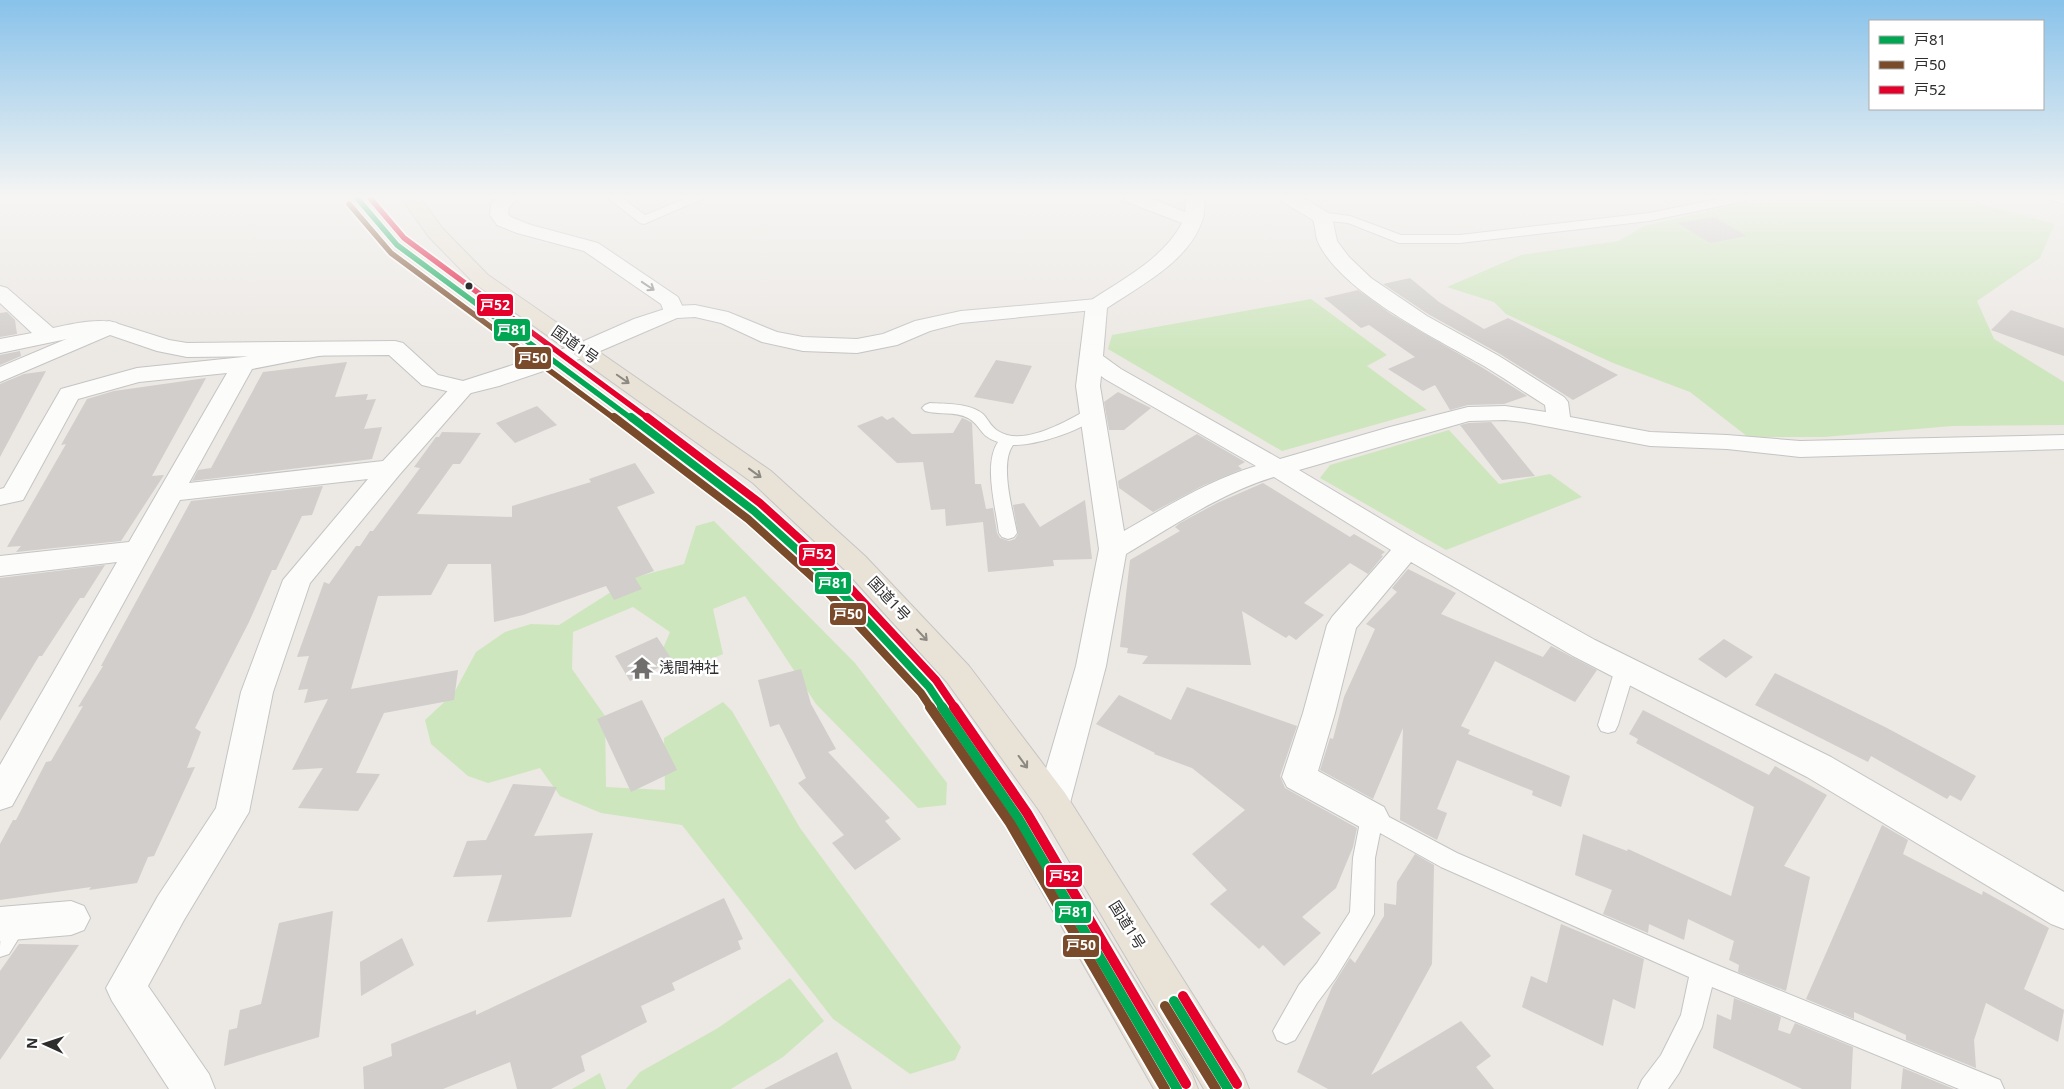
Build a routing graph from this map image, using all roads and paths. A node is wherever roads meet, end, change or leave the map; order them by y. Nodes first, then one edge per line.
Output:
1 (403, 249) edge
2 (451, 249) edge
3 (594, 249) edge
4 (1174, 249) edge
5 (1332, 249) edge
6 (0, 292) edge
7 (1098, 305) junction
8 (674, 312) junction
9 (109, 328) junction
10 (48, 336) junction
11 (0, 346) edge
12 (321, 349) junction
13 (583, 350) junction
14 (1090, 357) junction
15 (551, 361) junction
16 (243, 364) junction
17 (0, 375) edge
18 (462, 388) junction
19 (930, 408) dead end
20 (1092, 412) junction
21 (1559, 420) junction
22 (1009, 439) junction
23 (2064, 442) edge
24 (392, 468) junction
25 (1279, 469) junction
26 (171, 493) junction
27 (7, 496) edge
28 (0, 516) edge
29 (1008, 533) dead end
30 (1408, 548) junction
31 (1114, 549) junction
32 (138, 550) junction
33 (0, 566) edge
34 (1625, 669) junction
35 (1608, 725) dead end
36 (0, 796) edge
37 (1053, 803) junction
38 (1372, 817) junction
39 (2064, 912) edge
40 (71, 918) dead end
41 (5, 931) edge
42 (1702, 971) junction
43 (1286, 1031) dead end
44 (194, 1089) edge
45 (1177, 1089) edge
46 (1228, 1089) edge
47 (1651, 1089) edge
48 (1991, 1089) edge

1 - 15 highway, 国道1号
2 - 13 highway, 国道1号
3 -> 8 street
4 - 7 street
5 - 21 street
6 - 10 street
7 - 8 street
7 - 14 street
8 - 13 street
9 - 10 street
9 - 12 street
9 - 17 street
10 - 11 street
12 - 16 street
12 - 18 street
13 - 15 street
13 -> 37 highway, 国道1号
14 - 20 street
14 - 25 street
15 - 18 street
15 - 45 highway, 国道1号
16 - 26 street
16 - 27 street
18 - 24 street
19 - 22 lane
20 - 22 lane
20 - 31 street
21 - 23 street
21 - 25 street
22 - 29 lane
24 - 26 street
24 - 44 street
25 - 30 street
25 - 31 street
26 - 32 street
27 - 28 street
30 - 34 street
30 - 38 street
31 - 37 street
32 - 33 street
32 - 36 street
34 - 35 lane
34 - 39 street
37 - 46 highway, 国道1号
38 - 42 lane
38 - 43 lane
40 - 41 street
42 - 47 lane
42 - 48 lane

